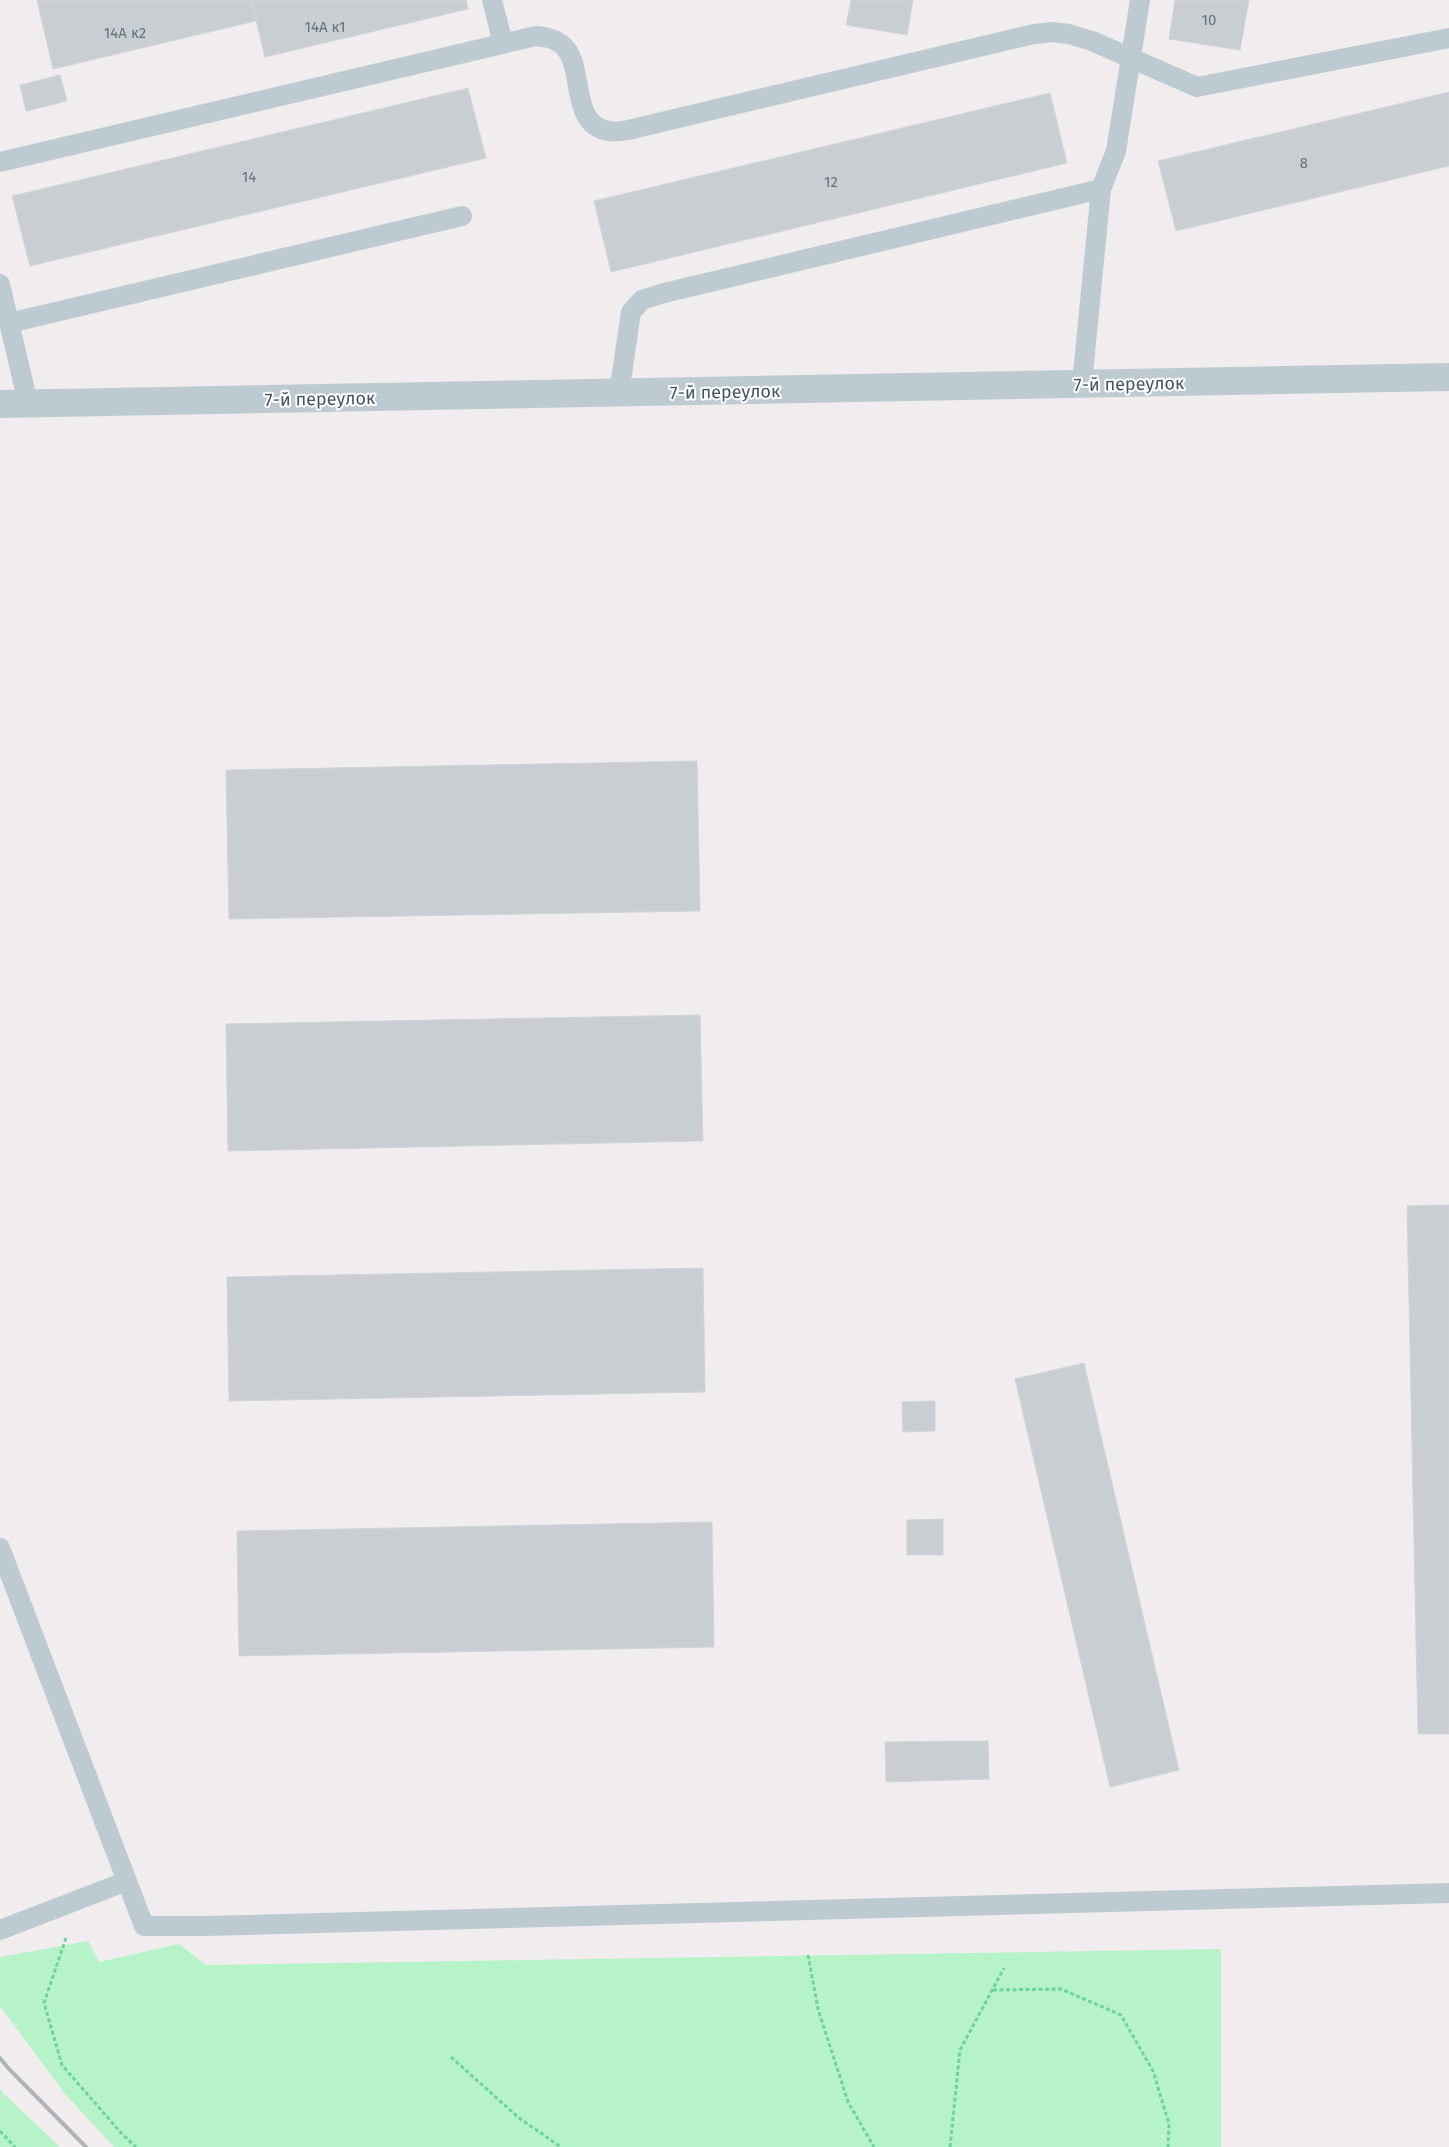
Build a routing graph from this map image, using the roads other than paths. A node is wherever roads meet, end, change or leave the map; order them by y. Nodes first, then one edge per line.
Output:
1 (492, 0) edge
2 (1140, 0) edge
3 (1449, 38) edge
4 (503, 43) junction
5 (1131, 60) junction
6 (0, 162) edge
7 (1100, 189) junction
8 (462, 216) dead end
9 (0, 284) edge
10 (9, 322) junction
11 (1449, 377) edge
12 (1082, 384) junction
13 (620, 394) junction
14 (28, 403) junction
15 (0, 404) edge
16 (0, 1548) edge
17 (127, 1881) junction
18 (1449, 1893) edge
19 (0, 1930) edge

1 - 4 lane
2 - 5 lane
3 - 5 lane
4 - 5 lane
4 - 6 lane
5 - 7 lane
7 - 12 lane
7 - 13 lane
8 - 10 lane
9 - 10 lane
10 - 14 lane
11 - 12 street, 7-й переулок
12 - 13 street, 7-й переулок
13 - 14 street, 7-й переулок
14 - 15 street, 7-й переулок
16 - 17 lane
17 - 18 lane
17 - 19 lane

